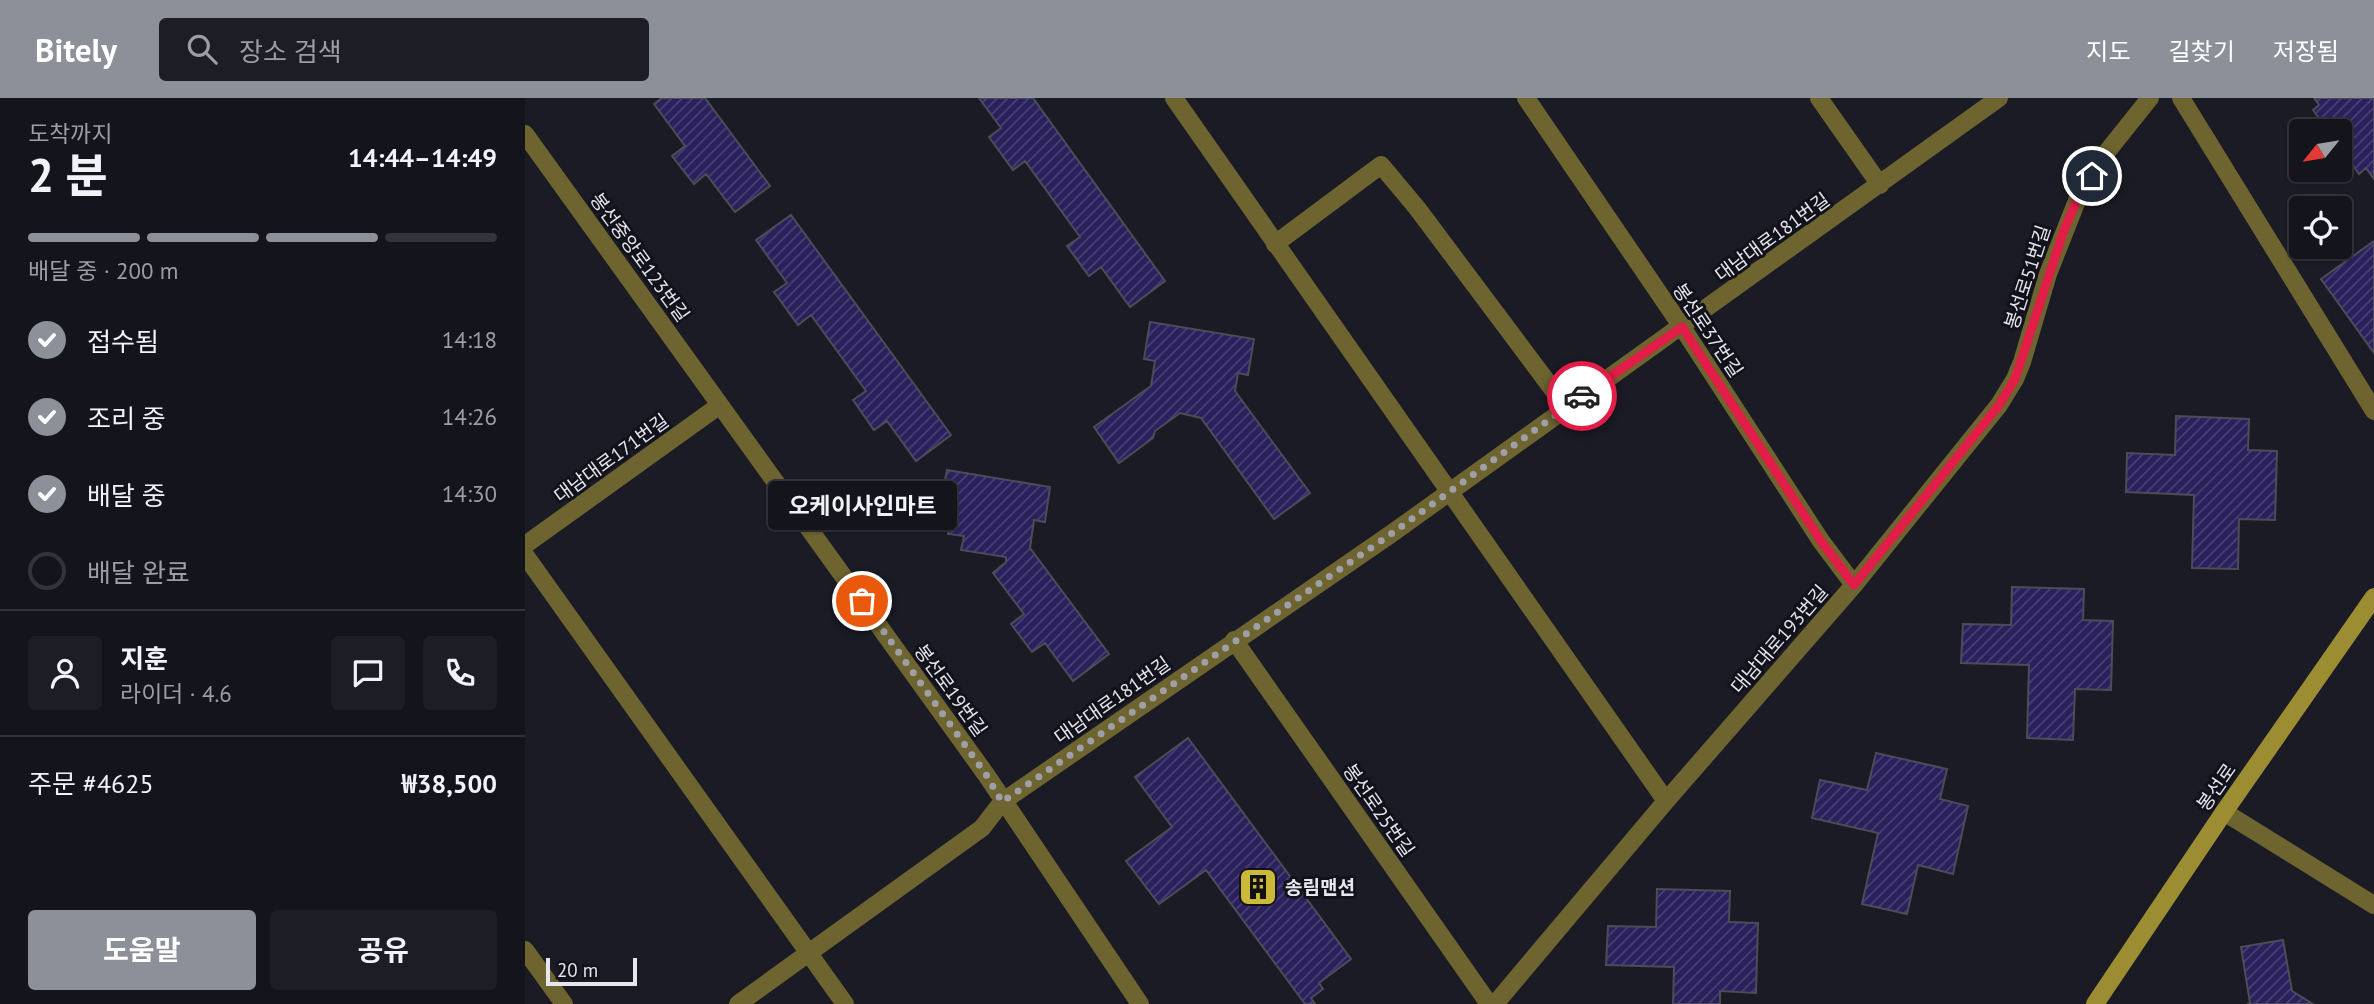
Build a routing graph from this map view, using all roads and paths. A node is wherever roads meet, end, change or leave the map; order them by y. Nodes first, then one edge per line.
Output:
1 (1174, 98) edge
2 (1527, 98) edge
3 (1819, 98) edge
4 (1999, 98) edge
5 (2150, 98) edge
6 (2181, 98) edge
7 (525, 134) edge
8 (1880, 185) junction
9 (1275, 244) junction
10 (1682, 327) junction
11 (720, 405) junction
12 (1999, 405) joint
13 (1566, 407) junction
14 (2374, 411) edge
15 (1449, 491) junction
16 (525, 545) edge
17 (525, 555) edge
18 (1854, 585) junction
19 (2374, 597) edge
20 (1234, 640) junction
21 (1666, 801) junction
22 (1002, 802) junction
23 (2224, 812) junction
24 (2374, 905) edge
25 (525, 950) edge
26 (809, 954) junction
27 (564, 1004) edge
28 (738, 1004) edge
29 (845, 1004) edge
30 (1140, 1004) edge
31 (1489, 1004) edge
32 (1495, 1004) edge
33 (2095, 1004) edge

1 - 9 street
2 - 10 street, 봉선로37번길
3 - 8 street
4 - 8 street, 대남대로181번길
5 - 12 street, 봉선로51번길
6 - 14 street
7 - 11 street, 봉선중앙로123번길
8 - 10 street, 대남대로181번길
9 - 13 street
9 - 15 street
10 - 13 street, 대남대로181번길
10 - 18 street, 봉선로37번길
11 - 16 street, 대남대로171번길
11 - 22 street, 봉선로19번길
12 - 18 street, 대남대로193번길
13 - 15 street, 대남대로181번길
15 - 20 street, 대남대로181번길
15 - 21 street
17 - 26 street
18 - 21 street, 대남대로193번길
19 - 23 main road, 봉선로
20 - 22 street, 대남대로181번길
20 - 31 street, 봉선로25번길
21 - 32 street, 대남대로193번길
22 - 26 street, 대남대로181번길
22 - 30 street, 봉선로19번길
23 - 24 street
23 - 33 main road, 봉선로
25 - 27 street
26 - 28 street, 대남대로181번길
26 - 29 street

